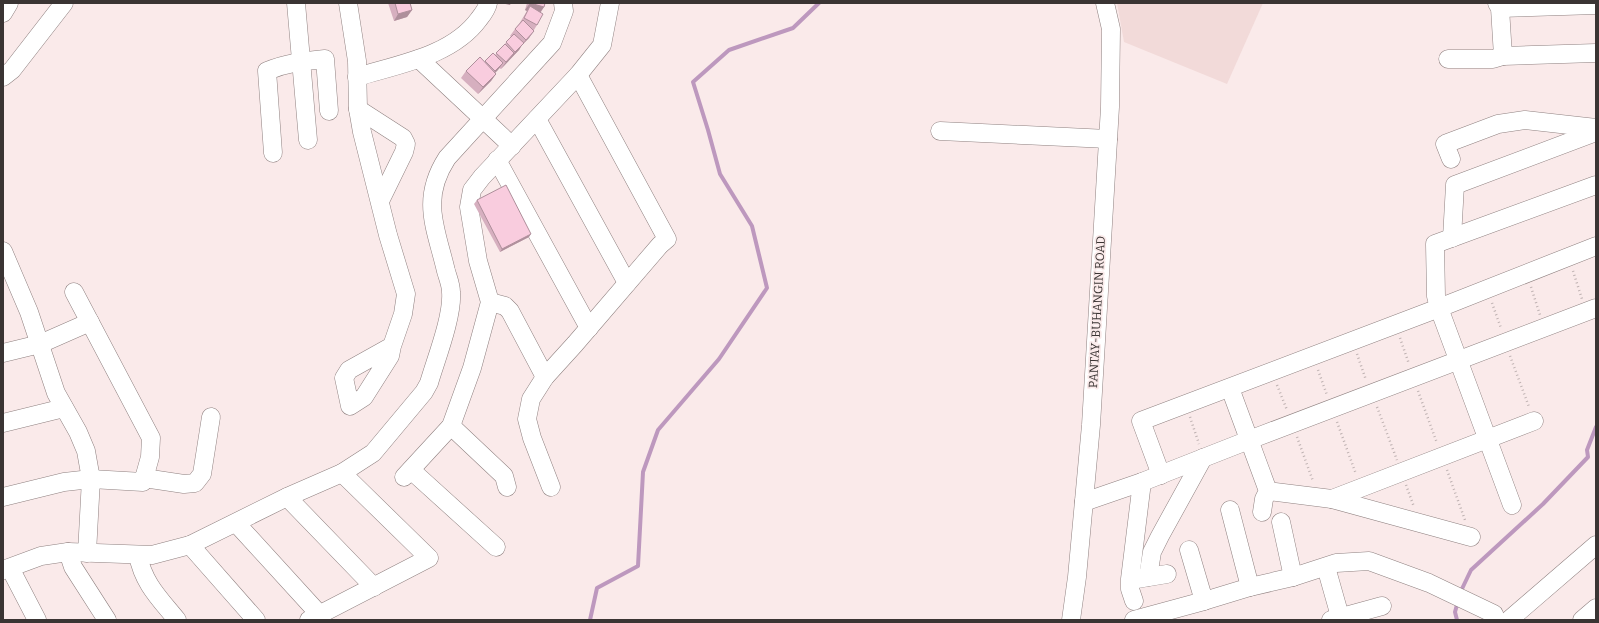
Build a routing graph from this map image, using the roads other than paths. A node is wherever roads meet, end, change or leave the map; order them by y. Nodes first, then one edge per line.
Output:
1 (9, 3) edge
2 (64, 3) edge
3 (296, 3) edge
4 (488, 3) edge
5 (563, 3) edge
6 (610, 3) edge
7 (1104, 3) edge
8 (353, 5) edge
9 (1596, 5) edge
10 (1498, 6) edge
11 (3, 13) edge
12 (1596, 53) edge
13 (1503, 56) junction
14 (419, 59) junction
15 (1448, 59) dead end
16 (301, 61) junction
17 (578, 75) junction
18 (3, 77) edge
19 (357, 77) junction
20 (358, 109) junction
21 (329, 111) dead end
22 (483, 118) junction
23 (537, 119) junction
24 (1596, 128) edge
25 (940, 131) dead end
26 (1596, 132) edge
27 (308, 140) dead end
28 (1108, 140) junction
29 (512, 146) junction
30 (273, 152) dead end
31 (1451, 159) dead end
32 (497, 160) junction
33 (1596, 185) edge
34 (380, 201) junction
35 (1452, 238) junction
36 (1596, 246) edge
37 (3, 251) edge
38 (627, 283) junction
39 (74, 292) dead end
40 (490, 302) junction
41 (1439, 308) junction
42 (1591, 310) edge
43 (90, 322) junction
44 (589, 328) junction
45 (40, 344) junction
46 (392, 346) dead end
47 (3, 353) edge
48 (1458, 360) junction
49 (545, 377) junction
50 (1230, 388) junction
51 (64, 408) junction
52 (211, 417) dead end
53 (1534, 421) dead end
54 (3, 423) edge
55 (451, 426) junction
56 (1488, 439) junction
57 (1249, 440) junction
58 (1203, 458) junction
59 (342, 474) junction
60 (1161, 475) junction
61 (144, 478) junction
62 (91, 479) junction
63 (1142, 482) junction
64 (507, 487) dead end
65 (551, 487) dead end
66 (1268, 491) junction
67 (3, 497) edge
68 (287, 497) junction
69 (1332, 499) junction
70 (1084, 502) junction
71 (1512, 505) dead end
72 (1230, 510) dead end
73 (1262, 512) dead end
74 (1281, 522) dead end
75 (236, 523) junction
76 (1137, 530) junction
77 (1160, 536) junction
78 (1471, 537) road end
79 (190, 545) junction
80 (1596, 545) edge
81 (496, 548) dead end
82 (1189, 550) dead end
83 (68, 552) junction
84 (87, 553) junction
85 (138, 555) junction
86 (1326, 566) junction
87 (7, 569) edge
88 (1167, 574) dead end
89 (1148, 577) junction
90 (1293, 577) junction
91 (1130, 579) junction
92 (374, 586) junction
93 (1250, 587) junction
94 (1134, 601) dead end
95 (1204, 602) junction
96 (1382, 606) dead end
97 (1596, 608) edge
98 (315, 617) edge
99 (1500, 618) edge
100 (1141, 619) edge
101 (1338, 619) edge
102 (37, 620) edge
103 (107, 620) edge
104 (177, 620) edge
105 (256, 620) edge
106 (1071, 620) edge
107 (1582, 620) edge

1 - 11 street
2 - 18 street
3 - 16 street
4 - 14 street
5 - 22 street
6 - 17 street
7 - 28 street, PANTAY-BUHANGIN ROAD
8 - 19 street
9 - 10 street
10 - 13 street
12 - 13 street
13 - 15 street
14 - 19 street
14 - 22 street
16 - 21 street
16 - 27 street
16 - 30 street
17 - 23 street
17 - 38 street
19 - 20 street
20 - 34 street
20 - 34 street
22 - 29 street
22 - 59 street
23 - 29 street
23 - 38 street
24 - 31 street
25 - 28 street
26 - 35 street
28 - 70 street, PANTAY-BUHANGIN ROAD
29 - 32 street
32 - 40 street
32 - 44 street
33 - 35 street
34 - 46 street
35 - 41 street
36 - 41 street
37 - 45 street
38 - 44 street
39 - 43 street
40 - 49 street
40 - 55 street
41 - 48 street
41 - 50 street
42 - 48 street
43 - 45 street
43 - 61 street
44 - 49 street
45 - 47 street
45 - 51 street
48 - 56 street
48 - 57 street
49 - 65 street
50 - 57 street
50 - 60 street
51 - 54 street
51 - 62 street
52 - 61 street
53 - 56 street
55 - 64 street
55 - 81 street
56 - 69 street
56 - 71 street
57 - 58 street
57 - 66 street
58 - 60 street
58 - 77 street
59 - 68 street
59 - 92 street
60 - 63 street
61 - 62 street
62 - 67 street
62 - 84 street
63 - 70 street
63 - 76 street
66 - 69 street
66 - 73 street
68 - 75 street
68 - 92 street
69 - 78 street
70 - 106 street, PANTAY-BUHANGIN ROAD
72 - 93 street
74 - 90 street
75 - 79 street
75 - 98 street
76 - 77 street
76 - 91 street
77 - 89 street
79 - 85 street
79 - 105 street
80 - 99 street
82 - 95 street
83 - 84 street
83 - 87 street
83 - 103 street
84 - 85 street
85 - 104 street
86 - 90 street
86 - 99 street
86 - 101 street
87 - 102 street
88 - 89 street
89 - 91 street
90 - 93 street
91 - 94 street
92 - 98 street
93 - 95 street
95 - 100 street
96 - 101 street
97 - 107 street

